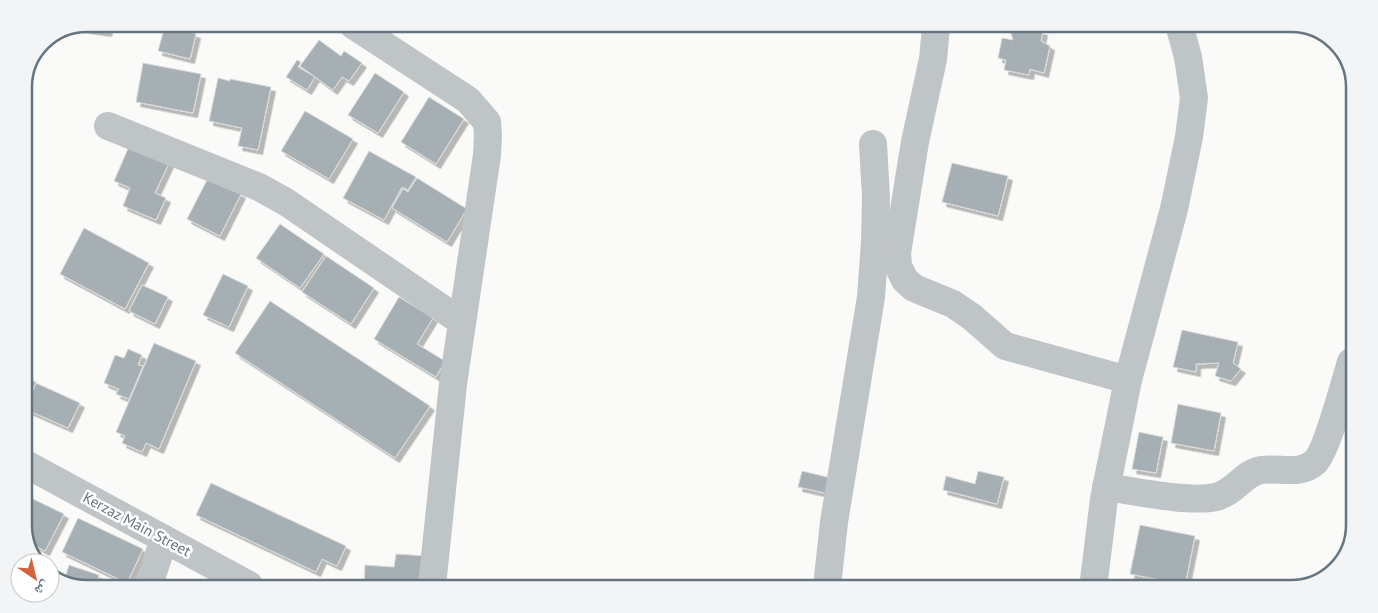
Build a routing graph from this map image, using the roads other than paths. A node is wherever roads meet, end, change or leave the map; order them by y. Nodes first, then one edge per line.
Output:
1 (364, 32) edge
2 (936, 32) edge
3 (1181, 32) edge
4 (108, 126) dead end
5 (873, 144) dead end
6 (462, 322) junction
7 (1346, 379) edge
8 (1128, 380) junction
9 (33, 469) edge
10 (1106, 487) junction
11 (164, 539) junction
12 (151, 580) edge
13 (241, 580) edge
14 (433, 580) edge
15 (828, 580) edge
16 (1094, 580) edge

1 - 6 street
2 - 8 street
3 - 8 street
4 - 6 street
5 - 15 street
6 - 14 street
7 - 10 street
8 - 10 street
9 - 11 street, Kerzaz Main Street
10 - 16 street
11 - 12 street
11 - 13 street, Kerzaz Main Street

